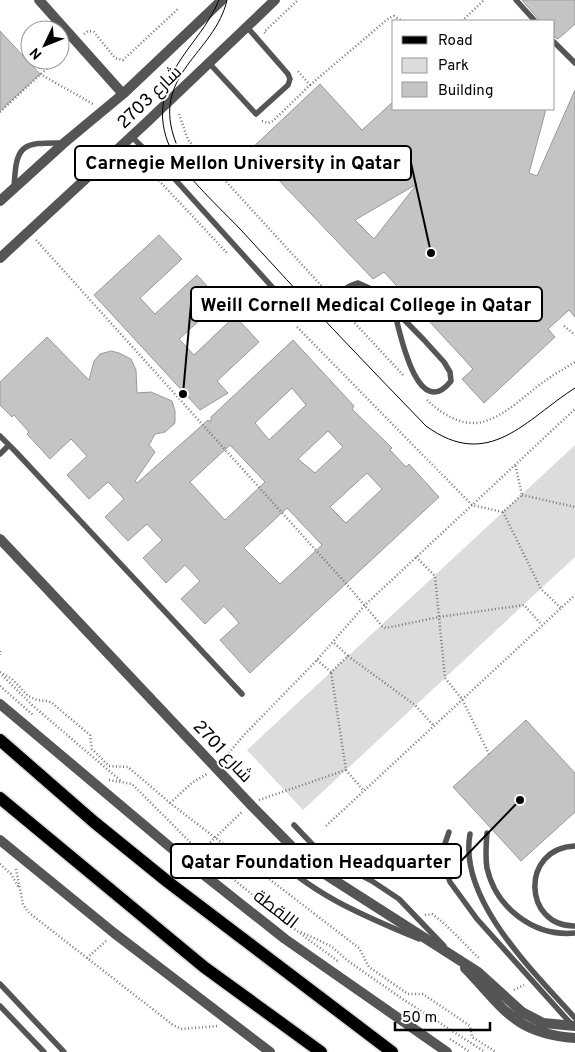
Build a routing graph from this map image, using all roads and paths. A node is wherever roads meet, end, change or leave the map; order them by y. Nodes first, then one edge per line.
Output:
1 (39, 0) edge
2 (222, 0) edge
3 (276, 0) edge
4 (484, 0) edge
5 (516, 0) edge
6 (179, 8) dead end
7 (400, 20) edge
8 (463, 20) edge
9 (534, 20) edge
10 (247, 27) junction
11 (81, 37) dead end
12 (555, 43) edge
13 (209, 63) junction
14 (575, 63) edge
15 (45, 70) edge
16 (40, 74) junction
17 (310, 85) dead end
18 (123, 94) junction
19 (101, 111) junction
20 (0, 112) edge
21 (179, 114) dead end
22 (132, 136) junction
23 (64, 143) junction
24 (135, 155) dead end
25 (14, 190) junction
26 (0, 201) edge
27 (29, 231) junction
28 (229, 254) dead end
29 (0, 258) edge
30 (332, 298) junction
31 (394, 310) junction
32 (296, 326) dead end
33 (564, 326) dead end
34 (575, 336) edge
35 (575, 362) edge
36 (411, 383) dead end
37 (424, 397) dead end
38 (575, 409) edge
39 (0, 436) edge
40 (9, 445) junction
41 (0, 454) edge
42 (516, 464) junction
43 (522, 495) junction
44 (472, 505) junction
45 (575, 507) edge
46 (503, 512) junction
47 (0, 539) edge
48 (416, 557) junction
49 (575, 595) edge
50 (365, 605) junction
51 (561, 608) junction
52 (439, 617) junction
53 (542, 625) junction
54 (333, 642) junction
55 (348, 656) junction
56 (317, 660) junction
57 (331, 672) junction
58 (0, 673) edge
59 (0, 686) edge
60 (242, 694) dead end
61 (462, 699) junction
62 (0, 704) edge
63 (36, 718) dead end
64 (434, 726) junction
65 (0, 740) edge
66 (490, 754) dead end
67 (216, 768) junction
68 (346, 770) junction
69 (102, 777) dead end
70 (122, 781) junction
71 (364, 791) junction
72 (0, 798) edge
73 (170, 804) junction
74 (250, 804) junction
75 (294, 825) dead end
76 (326, 826) dead end
77 (449, 832) dead end
78 (487, 833) dead end
79 (470, 834) dead end
80 (215, 838) junction
81 (0, 840) edge
82 (575, 846) edge
83 (268, 850) dead end
84 (200, 852) junction
85 (0, 864) edge
86 (14, 866) dead end
87 (21, 891) junction
88 (420, 921) junction
89 (575, 926) edge
90 (297, 931) junction
91 (114, 933) junction
92 (575, 933) edge
93 (449, 951) junction
94 (87, 958) junction
95 (485, 964) dead end
96 (343, 965) dead end
97 (532, 980) junction
98 (0, 984) edge
99 (510, 986) dead end
100 (0, 1006) edge
101 (574, 1023) edge
102 (219, 1027) dead end
103 (446, 1036) dead end
104 (575, 1038) edge
105 (44, 1052) edge
106 (64, 1052) edge
107 (270, 1052) edge
108 (321, 1052) edge
109 (392, 1052) edge
110 (447, 1052) edge
111 (470, 1052) edge
112 (485, 1052) edge
113 (496, 1052) edge

1 - 18 street
2 - 18 street, شارع 2703
3 - 10 street, شارع 2703
4 - 8 path
5 - 9 lane
6 - 11 path
7 - 17 path
10 - 13 street, شارع 2703
10 - 13 lane
12 - 14 lane
13 - 22 street, شارع 2703
15 - 16 path
16 - 19 path
16 - 20 path
18 - 19 street, شارع 2703
19 - 23 street, شارع 2703
21 - 30 path
22 - 27 street, شارع 2703
22 - 30 lane
23 - 25 street, شارع 2703
23 - 25 lane
24 - 28 path
25 - 26 street, شارع 2703
27 - 29 street, شارع 2703
27 - 50 path
30 - 31 lane
30 - 36 path
31 - 31 lane
32 - 44 path
33 - 34 path
35 - 37 path
38 - 42 path
39 - 40 lane
40 - 41 lane
40 - 60 lane
42 - 43 path
42 - 44 path
43 - 45 path
43 - 46 path
44 - 46 path
44 - 48 path
46 - 51 path
47 - 67 street, شارع 2701
48 - 50 path
48 - 52 path
49 - 51 path
50 - 52 path
50 - 54 path
51 - 53 path
52 - 53 path
52 - 61 path
53 - 61 path
54 - 55 path
54 - 56 path
55 - 57 path
55 - 64 path
56 - 57 path
56 - 67 path
57 - 68 path
58 - 70 path
58 - 73 path
59 - 63 path
61 - 64 path
61 - 66 path
62 - 110 street, اللقطة
64 - 71 path
65 - 109 main road
67 - 73 path
67 - 74 street, شارع 2701
68 - 71 path
68 - 74 path
69 - 70 path
70 - 84 path
71 - 76 path
72 - 108 main road
73 - 80 path
74 - 80 path
74 - 93 street, شارع 2701
75 - 88 lane
77 - 97 lane
78 - 92 lane
79 - 101 lane
80 - 84 path
80 - 113 path
81 - 91 street
82 - 89 lane
83 - 93 lane
84 - 90 path
85 - 87 path
86 - 87 path
87 - 94 path
88 - 93 lane
88 - 95 path
90 - 96 path
90 - 112 path
91 - 94 path
91 - 107 street
93 - 101 street, شارع 2701
93 - 104 street, شارع 2701
94 - 102 path
97 - 99 path
97 - 101 lane
98 - 106 lane
100 - 105 lane
103 - 111 path

